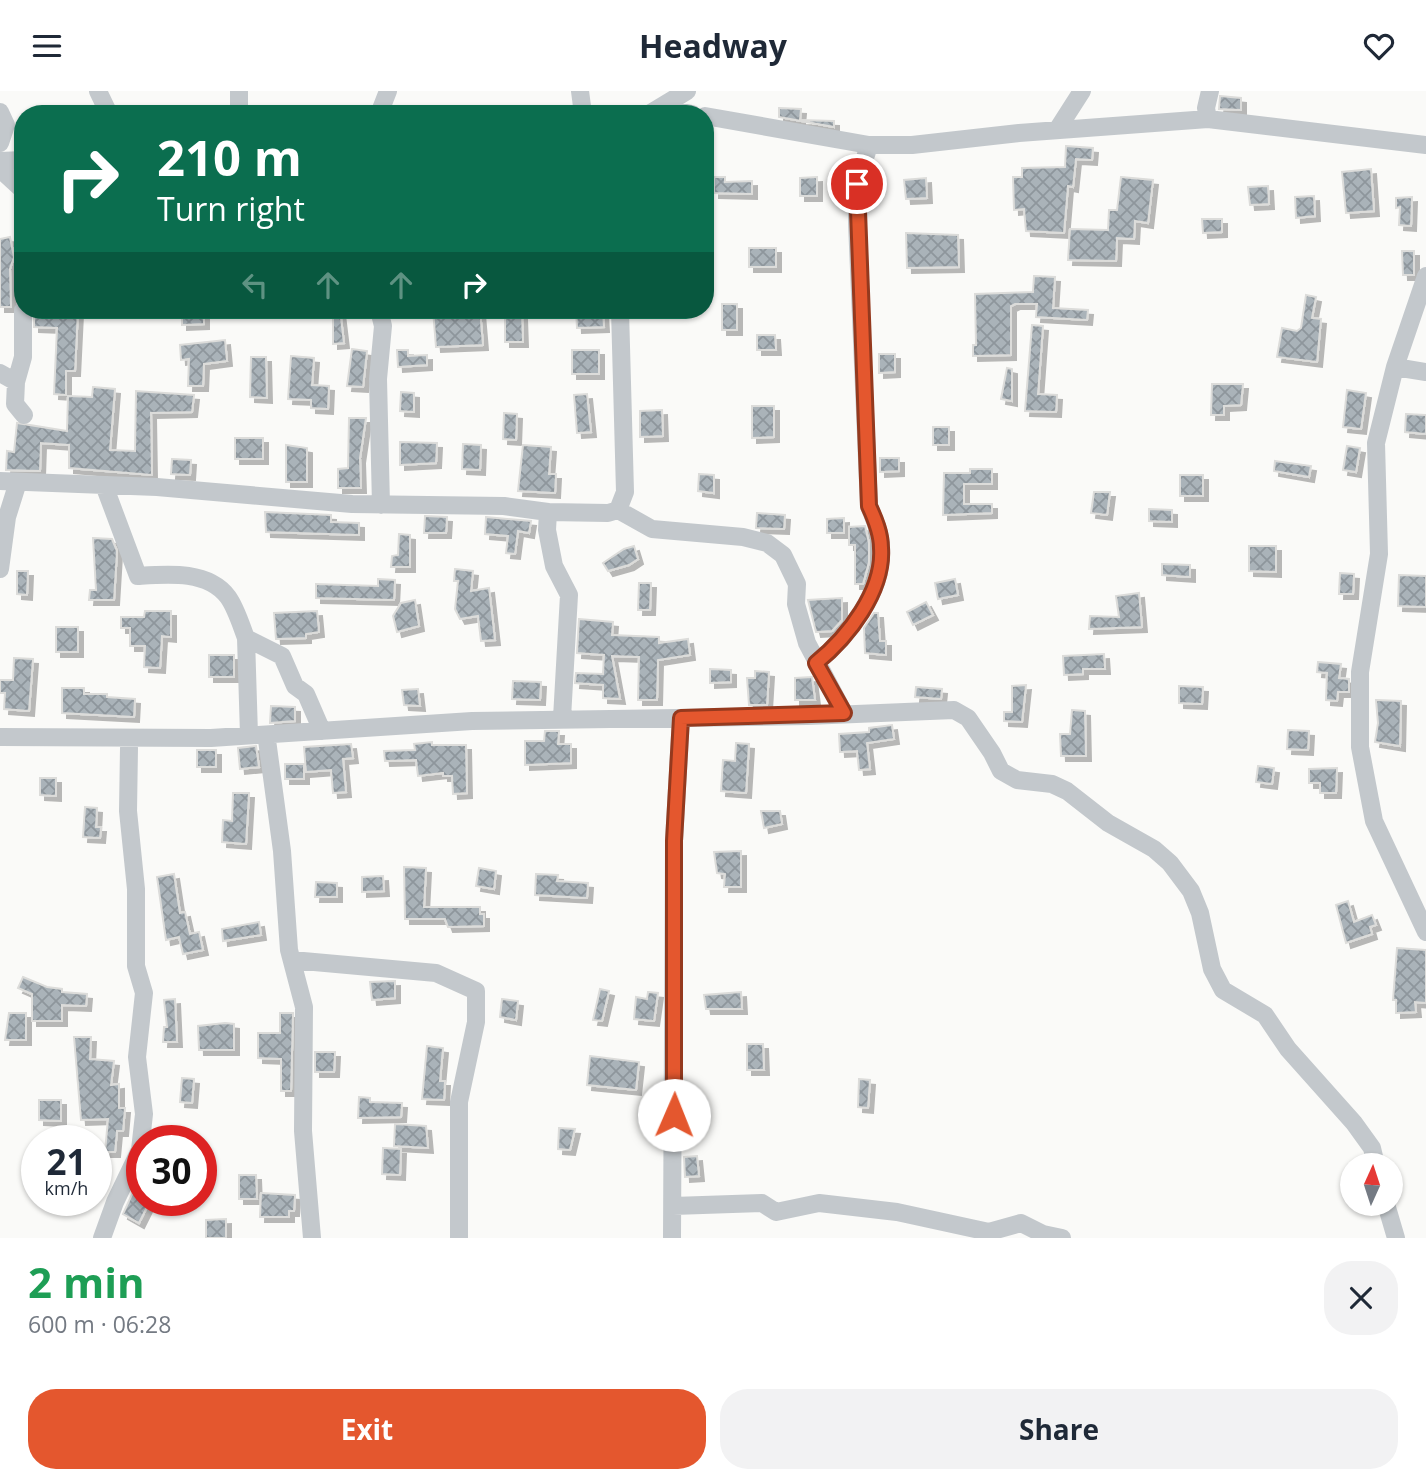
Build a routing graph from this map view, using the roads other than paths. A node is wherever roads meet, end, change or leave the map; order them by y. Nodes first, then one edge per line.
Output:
1 (687, 91) edge
2 (1082, 91) edge
3 (1199, 91) edge
4 (663, 105) edge
5 (1208, 106) edge
6 (0, 113) edge
7 (714, 118) edge
8 (1057, 130) junction
9 (0, 143) edge
10 (869, 145) junction
11 (1426, 145) edge
12 (0, 169) edge
13 (14, 182) edge
14 (1426, 276) edge
15 (23, 319) edge
16 (381, 319) edge
17 (620, 319) edge
18 (1395, 367) junction
19 (1426, 372) edge
20 (0, 373) edge
21 (16, 382) junction
22 (24, 415) dead end
23 (9, 482) edge
24 (104, 485) junction
25 (381, 505) junction
26 (618, 510) junction
27 (548, 512) junction
28 (0, 569) edge
29 (246, 638) junction
30 (816, 663) junction
31 (844, 713) junction
32 (681, 718) junction
33 (562, 719) junction
34 (322, 731) junction
35 (249, 735) junction
36 (0, 737) edge
37 (267, 740) dead end
38 (130, 748) dead end
39 (1426, 932) edge
40 (292, 960) junction
41 (1372, 1153) edge
42 (673, 1206) junction
43 (1389, 1216) edge
44 (102, 1238) edge
45 (312, 1238) edge
46 (459, 1238) edge
47 (673, 1238) edge
48 (1062, 1238) edge
49 (1395, 1238) edge

1 - 4 street
2 - 8 street
3 - 5 street
5 - 8 street
5 - 11 street
6 - 9 street
7 - 10 street
8 - 10 street
10 - 30 street
12 - 13 street
14 - 18 street
15 - 21 street
16 - 25 street
17 - 26 street
18 - 19 street
18 - 39 street
20 - 21 street
21 - 22 street
23 - 24 street
23 - 28 street
24 - 25 street
24 - 29 street
25 - 27 street
26 - 27 street
26 - 30 street
27 - 33 street
29 - 34 street
29 - 35 street
30 - 31 street
31 - 32 street
31 - 41 street
32 - 33 street
32 - 42 street
33 - 34 street
34 - 35 street
35 - 36 street
37 - 40 street
38 - 44 street
40 - 45 street
40 - 46 street
42 - 47 street
42 - 48 street
43 - 49 street

